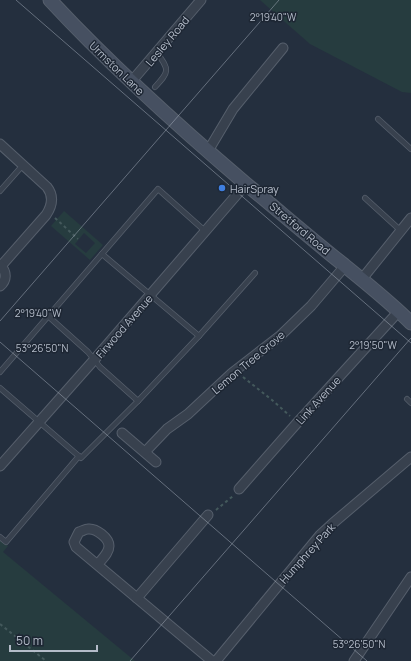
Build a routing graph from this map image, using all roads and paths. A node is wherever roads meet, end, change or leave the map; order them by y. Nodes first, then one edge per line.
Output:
1 (50, 0) edge
2 (202, 0) edge
3 (283, 48) dead end
4 (157, 53) junction
5 (132, 82) junction
6 (155, 87) dead end
7 (378, 119) dead end
8 (188, 133) joint
9 (0, 144) edge
10 (411, 149) edge
11 (208, 151) junction
12 (23, 165) junction
13 (246, 184) junction
14 (0, 191) edge
15 (364, 198) dead end
16 (48, 212) junction
17 (411, 218) edge
18 (400, 230) junction
19 (205, 231) junction
20 (78, 239) dead end
21 (102, 254) junction
22 (1, 265) edge
23 (345, 266) junction
24 (255, 274) dead end
25 (362, 279) junction
26 (0, 286) edge
27 (151, 295) junction
28 (399, 311) junction
29 (48, 316) junction
30 (411, 323) edge
31 (199, 336) junction
32 (94, 360) junction
33 (0, 372) edge
34 (243, 377) dead end
35 (0, 388) edge
36 (407, 399) dead end
37 (138, 401) junction
38 (411, 403) edge
39 (40, 422) junction
40 (298, 423) junction
41 (122, 432) dead end
42 (145, 452) junction
43 (79, 456) junction
44 (411, 457) edge
45 (156, 462) dead end
46 (0, 466) edge
47 (239, 489) joint
48 (208, 515) joint
49 (0, 537) edge
50 (98, 564) dead end
51 (411, 577) edge
52 (137, 598) junction
53 (0, 624) edge
54 (46, 661) edge
55 (212, 661) edge
56 (216, 661) edge
57 (354, 661) edge

1 - 5 main road, Urmston Lane
2 - 4 street, Lesley Road
3 - 11 street
4 - 5 street, Lesley Road
4 - 6 lane
5 - 8 main road, Urmston Lane
7 - 10 lane
8 - 11 main road, Stretford Road
9 - 12 street
11 - 13 main road, Stretford Road
12 - 14 lane
12 - 16 street
13 - 19 street, Firwood Avenue
13 - 23 main road, Stretford Road
15 - 18 lane
16 - 20 path
16 - 22 street
17 - 18 street
18 - 25 street
19 - 21 lane
19 - 27 street, Firwood Avenue
21 - 27 lane
21 - 29 lane
22 - 26 street
23 - 25 main road, Stretford Road
23 - 42 street, Lemon Tree Grove
24 - 31 lane
25 - 28 main road, Stretford Road
27 - 31 lane
27 - 32 street, Firwood Avenue
28 - 30 main road, Stretford Road
28 - 40 street, Link Avenue
29 - 32 lane
29 - 33 lane
31 - 37 lane
32 - 37 lane
32 - 39 street, Firwood Avenue
34 - 40 path
35 - 39 lane
36 - 38 lane
37 - 43 lane
39 - 43 lane
39 - 46 street, Firwood Avenue
40 - 47 street, Link Avenue
41 - 42 street
42 - 45 street
43 - 49 lane
44 - 56 street, Humphrey Park
47 - 48 path
48 - 52 street
50 - 52 street
51 - 57 street
52 - 55 street
53 - 54 path

